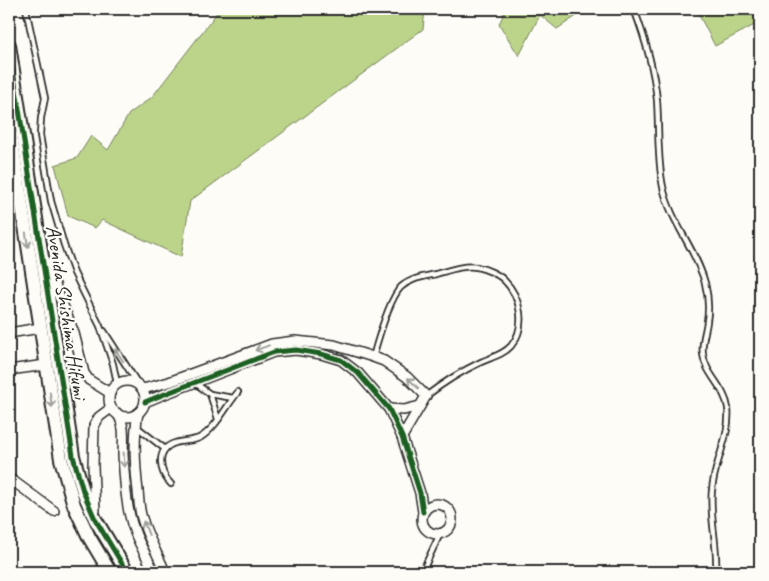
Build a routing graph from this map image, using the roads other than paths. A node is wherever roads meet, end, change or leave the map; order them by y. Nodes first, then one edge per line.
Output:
1 (26, 9) edge
2 (634, 9) edge
3 (9, 45) edge
4 (9, 122) edge
5 (40, 240) junction
6 (100, 326) junction
7 (40, 328) junction
8 (9, 333) edge
9 (373, 356) junction
10 (46, 365) junction
11 (9, 370) edge
12 (195, 382) junction
13 (117, 383) junction
14 (141, 386) junction
15 (238, 392) dead end
16 (110, 393) junction
17 (210, 394) junction
18 (426, 396) junction
19 (233, 398) junction
20 (145, 402) junction
21 (420, 406) junction
22 (389, 409) junction
23 (114, 410) junction
24 (138, 413) junction
25 (218, 419) junction
26 (136, 426) junction
27 (402, 438) junction
28 (165, 450) junction
29 (66, 458) junction
30 (9, 478) edge
31 (171, 484) dead end
32 (420, 493) junction
33 (435, 504) junction
34 (54, 511) dead end
35 (423, 512) junction
36 (95, 519) junction
37 (440, 534) junction
38 (110, 572) edge
39 (126, 572) edge
40 (154, 572) edge
41 (166, 572) edge
42 (422, 572) edge
43 (716, 572) edge

1 - 6 lane
2 - 43 lane
3 - 5 street, Avenida Shishima Hifumi
4 -> 7 street, Avenida Shishima Hifumi
5 - 16 street
5 - 29 street, Avenida Shishima Hifumi
6 - 13 lane
14 -> 6 lane
7 - 8 street
7 - 10 street, Avenida Shishima Hifumi
9 -> 14 street
18 -> 9 street
9 - 18 lane
10 - 11 street
10 -> 29 street, Avenida Shishima Hifumi
12 - 17 lane
12 - 20 street
12 - 22 street
13 - 14 street
13 - 16 street
14 - 20 street
15 - 19 lane
16 - 23 street
17 - 19 lane
17 - 25 lane
18 - 21 street
19 - 25 lane
20 - 24 street
21 - 22 street
21 - 27 street
22 - 27 street
23 - 24 street
23 - 36 street
23 -> 40 street
24 - 26 street
25 - 28 lane
26 - 28 lane
41 -> 26 street
27 - 32 street
28 - 31 lane
29 - 36 street, Avenida Shishima Hifumi
29 - 38 street, Avenida Shishima Hifumi
30 - 34 street
32 - 33 street
32 - 35 street
33 - 35 street
33 - 37 street
35 - 37 street
36 - 39 street, Avenida Shishima Hifumi
37 - 42 lane

